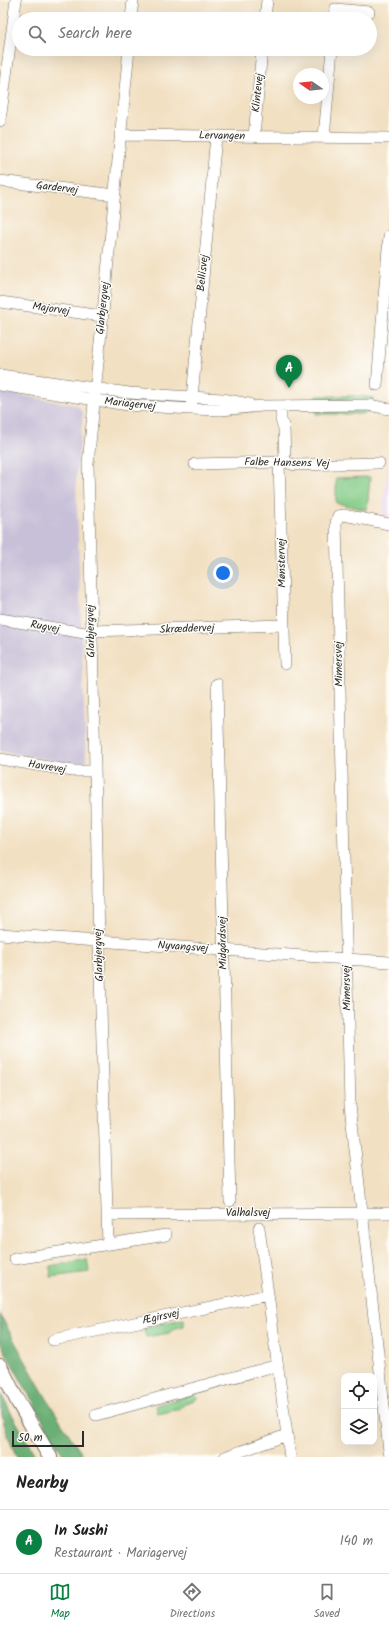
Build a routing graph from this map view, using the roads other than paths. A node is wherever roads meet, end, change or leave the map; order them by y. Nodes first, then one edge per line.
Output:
1 (16, 0) edge
2 (133, 0) edge
3 (267, 0) edge
4 (14, 12) edge
5 (132, 12) edge
6 (266, 12) edge
7 (335, 12) edge
8 (369, 12) dead end
9 (12, 30) edge
10 (128, 56) edge
11 (261, 56) edge
12 (331, 56) edge
13 (0, 121) edge
14 (120, 135) junction
15 (216, 136) junction
16 (254, 136) junction
17 (324, 137) junction
18 (389, 138) edge
19 (0, 181) edge
20 (115, 195) junction
21 (389, 236) edge
22 (0, 302) edge
23 (102, 316) junction
24 (0, 375) edge
25 (0, 385) edge
26 (377, 385) dead end
27 (95, 388) junction
28 (191, 397) junction
29 (94, 400) junction
30 (389, 401) edge
31 (369, 405) junction
32 (262, 406) junction
33 (389, 409) edge
34 (190, 410) junction
35 (281, 414) dead end
36 (282, 462) junction
37 (379, 463) dead end
38 (195, 464) dead end
39 (389, 524) edge
40 (0, 619) edge
41 (284, 625) junction
42 (91, 633) junction
43 (285, 664) dead end
44 (217, 684) dead end
45 (0, 759) edge
46 (94, 771) junction
47 (0, 934) edge
48 (98, 941) junction
49 (223, 950) junction
50 (346, 959) junction
51 (389, 962) edge
52 (230, 1201) dead end
53 (389, 1213) edge
54 (362, 1214) junction
55 (107, 1215) junction
56 (259, 1228) dead end
57 (166, 1235) dead end
58 (108, 1244) junction
59 (15, 1259) dead end
60 (268, 1295) junction
61 (53, 1340) dead end
62 (278, 1365) junction
63 (0, 1366) edge
64 (96, 1415) dead end
65 (287, 1435) junction
66 (389, 1451) edge
67 (50, 1457) edge
68 (225, 1457) edge
69 (290, 1457) edge

1 - 4 street
2 - 5 street
3 - 6 street
7 - 8 street
9 - 13 street
10 - 14 street, Glarbjergvej
11 - 16 street, Klintevej
12 - 17 street
14 - 15 street, Lervangen
14 - 20 street, Glarbjergvej
15 - 16 street, Lervangen
15 - 28 street, Bellisvej
16 - 17 street, Lervangen
17 - 18 street, Lervangen
19 - 20 street, Gardervej
20 - 23 street, Glarbjergvej
21 - 26 street
22 - 23 street, Majorvej
23 - 27 street, Glarbjergvej
24 - 27 street, Mariagervej
25 - 29 street, Mariagervej
27 - 28 street, Mariagervej
27 - 29 street, Glarbjergvej
28 - 32 street, Mariagervej
28 - 34 street, Bellisvej
29 - 34 street, Mariagervej
29 - 42 street, Glarbjergvej
30 - 31 street, Mariagervej
31 - 32 street, Mariagervej
31 - 33 street, Mariagervej
32 - 34 street, Mariagervej
35 - 36 street, Mønstervej
36 - 37 street, Falbe Hansens Vej
36 - 38 street, Falbe Hansens Vej
36 - 41 street, Mønstervej
39 - 50 street, Mimersvej
40 - 42 street, Rugvej
41 - 42 street, Skræddervej
41 - 43 street, Mønstervej
42 - 46 street, Glarbjergvej
44 - 49 street, Midgårdsvej
45 - 46 street, Havrevej
46 - 48 street, Glarbjergvej
47 - 48 street, Nyvangsvej
48 - 49 street, Nyvangsvej
48 - 55 street, Glarbjergvej
49 - 50 street, Nyvangsvej
49 - 52 street, Midgårdsvej
50 - 51 street, Nyvangsvej
50 - 54 street, Mimersvej
53 - 54 street, Valhalsvej
54 - 55 street, Valhalsvej
54 - 66 street, Mimersvej
55 - 58 street
56 - 60 street
57 - 58 street
58 - 59 street
60 - 61 street, Ægirsvej
60 - 62 street
62 - 64 street
62 - 65 street
63 - 67 main road
65 - 68 street
65 - 69 street

